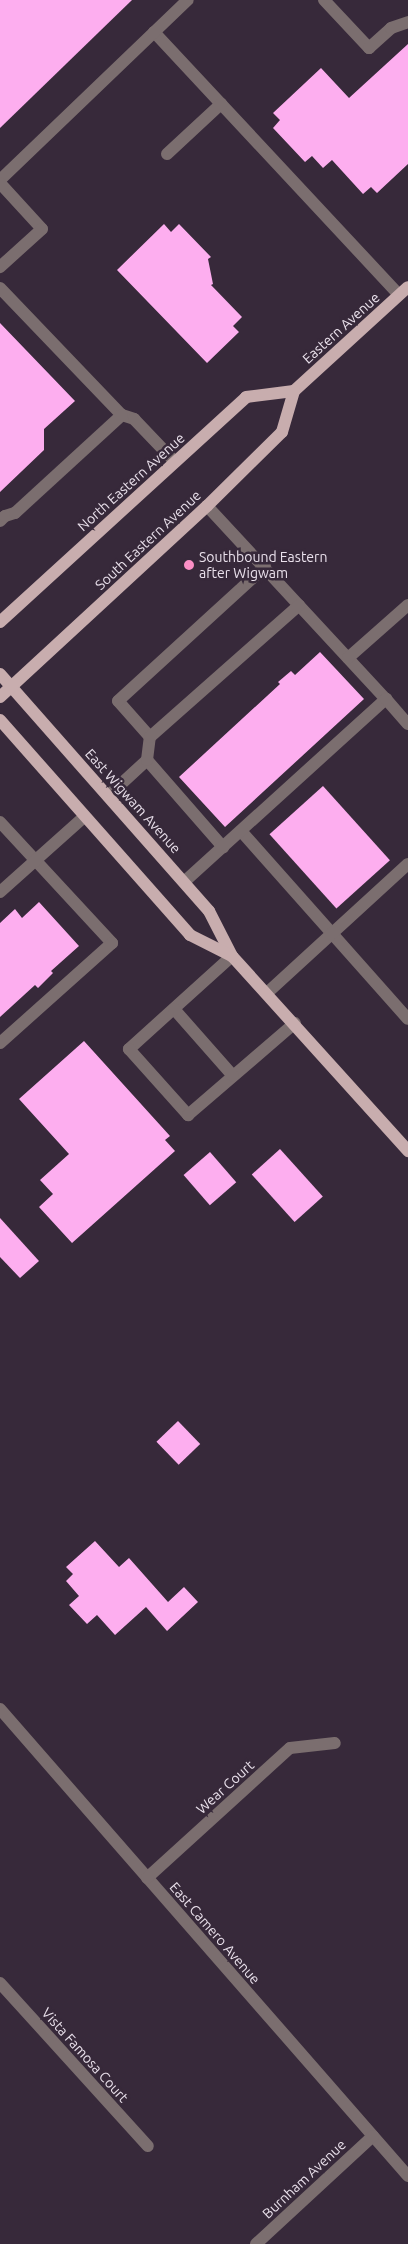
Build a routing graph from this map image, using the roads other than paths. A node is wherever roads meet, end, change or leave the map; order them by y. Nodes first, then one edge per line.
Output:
1 (188, 0) edge
2 (324, 0) edge
3 (408, 22) edge
4 (154, 32) junction
5 (221, 104) junction
6 (167, 154) dead end
7 (0, 182) edge
8 (0, 266) edge
9 (0, 288) edge
10 (404, 291) edge
11 (294, 391) junction
12 (122, 414) junction
13 (175, 462) junction
14 (207, 506) junction
15 (0, 521) edge
16 (265, 568) junction
17 (299, 604) junction
18 (408, 605) edge
19 (0, 622) edge
20 (348, 658) junction
21 (0, 674) edge
22 (11, 687) junction
23 (0, 697) edge
24 (386, 699) junction
25 (0, 720) edge
26 (408, 724) edge
27 (150, 737) junction
28 (147, 760) junction
29 (108, 796) junction
30 (84, 817) junction
31 (0, 822) edge
32 (241, 831) junction
33 (223, 847) junction
34 (36, 860) junction
35 (408, 864) edge
36 (184, 882) junction
37 (0, 892) edge
38 (332, 934) junction
39 (232, 956) junction
40 (267, 993) junction
41 (174, 1009) junction
42 (408, 1019) edge
43 (295, 1023) junction
44 (0, 1043) edge
45 (233, 1076) junction
46 (408, 1151) edge
47 (0, 1708) edge
48 (335, 1743) dead end
49 (147, 1878) junction
50 (0, 1984) edge
51 (373, 2136) junction
52 (148, 2146) dead end
53 (408, 2176) edge
54 (256, 2244) edge

1 - 4 street
2 - 3 street
4 - 5 street
4 - 7 street
5 - 6 street
5 - 10 street
7 - 8 street
9 - 12 street
10 - 11 main road, Eastern Avenue
11 - 13 main road, North Eastern Avenue
11 - 14 main road, South Eastern Avenue
12 - 13 street
12 - 15 street
13 - 19 main road, North Eastern Avenue
14 - 16 street
14 - 22 main road, South Eastern Avenue
16 - 17 street
16 - 27 street
17 - 20 street
17 - 27 street
18 - 20 street
20 - 24 street
21 - 22 main road, East Wigwam Avenue
22 - 23 main road, South Eastern Avenue
22 - 29 main road, East Wigwam Avenue
24 - 26 street
24 - 32 street
25 - 30 main road, East Wigwam Avenue
27 - 28 street
28 - 29 street
28 - 33 street
29 - 36 main road, East Wigwam Avenue
30 - 34 street
30 - 39 main road, East Wigwam Avenue
31 - 34 street
32 - 33 street
32 - 38 street
33 - 36 street
34 - 37 street
34 - 44 street
35 - 38 street
36 - 39 main road, East Wigwam Avenue
38 - 40 street
38 - 42 street
39 - 40 main road, East Wigwam Avenue
39 - 41 street
40 - 43 main road, East Wigwam Avenue
41 - 45 street
41 - 45 street
43 - 45 street
43 - 46 main road, East Wigwam Avenue
47 - 49 street, East Camero Avenue
48 - 49 street, Wear Court
49 - 51 street, East Camero Avenue
50 - 52 street, Vista Famosa Court
51 - 53 street, East Camero Avenue
51 - 54 street, Burnham Avenue

